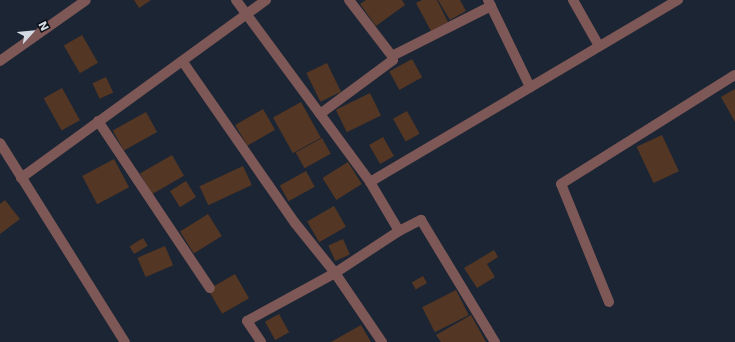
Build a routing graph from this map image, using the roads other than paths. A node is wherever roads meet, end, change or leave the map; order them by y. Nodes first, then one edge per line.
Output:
1 (86, 0) edge
2 (236, 0) edge
3 (266, 0) edge
4 (349, 0) edge
5 (573, 0) edge
6 (678, 0) edge
7 (490, 3) edge
8 (246, 15) junction
9 (599, 46) junction
10 (392, 56) junction
11 (0, 61) edge
12 (182, 62) junction
13 (735, 75) edge
14 (530, 87) junction
15 (320, 114) junction
16 (98, 121) junction
17 (0, 143) edge
18 (21, 178) junction
19 (370, 182) junction
20 (399, 231) junction
21 (335, 273) junction
22 (210, 288) dead end
23 (609, 302) dead end
24 (125, 342) edge
25 (261, 342) edge
26 (382, 342) edge
27 (495, 342) edge

1 - 11 street
2 - 8 street
3 - 8 street
4 - 10 street
5 - 9 street
6 - 9 street
7 - 10 street
7 - 14 street
8 - 12 street
8 - 15 street
9 - 14 street
10 - 15 street
12 - 16 street
12 - 21 street
13 - 23 street
14 - 19 street
15 - 19 street
16 - 18 street
16 - 22 street
17 - 18 street
18 - 24 street
19 - 20 street
20 - 21 street
20 - 27 street
21 - 25 street
21 - 26 street

